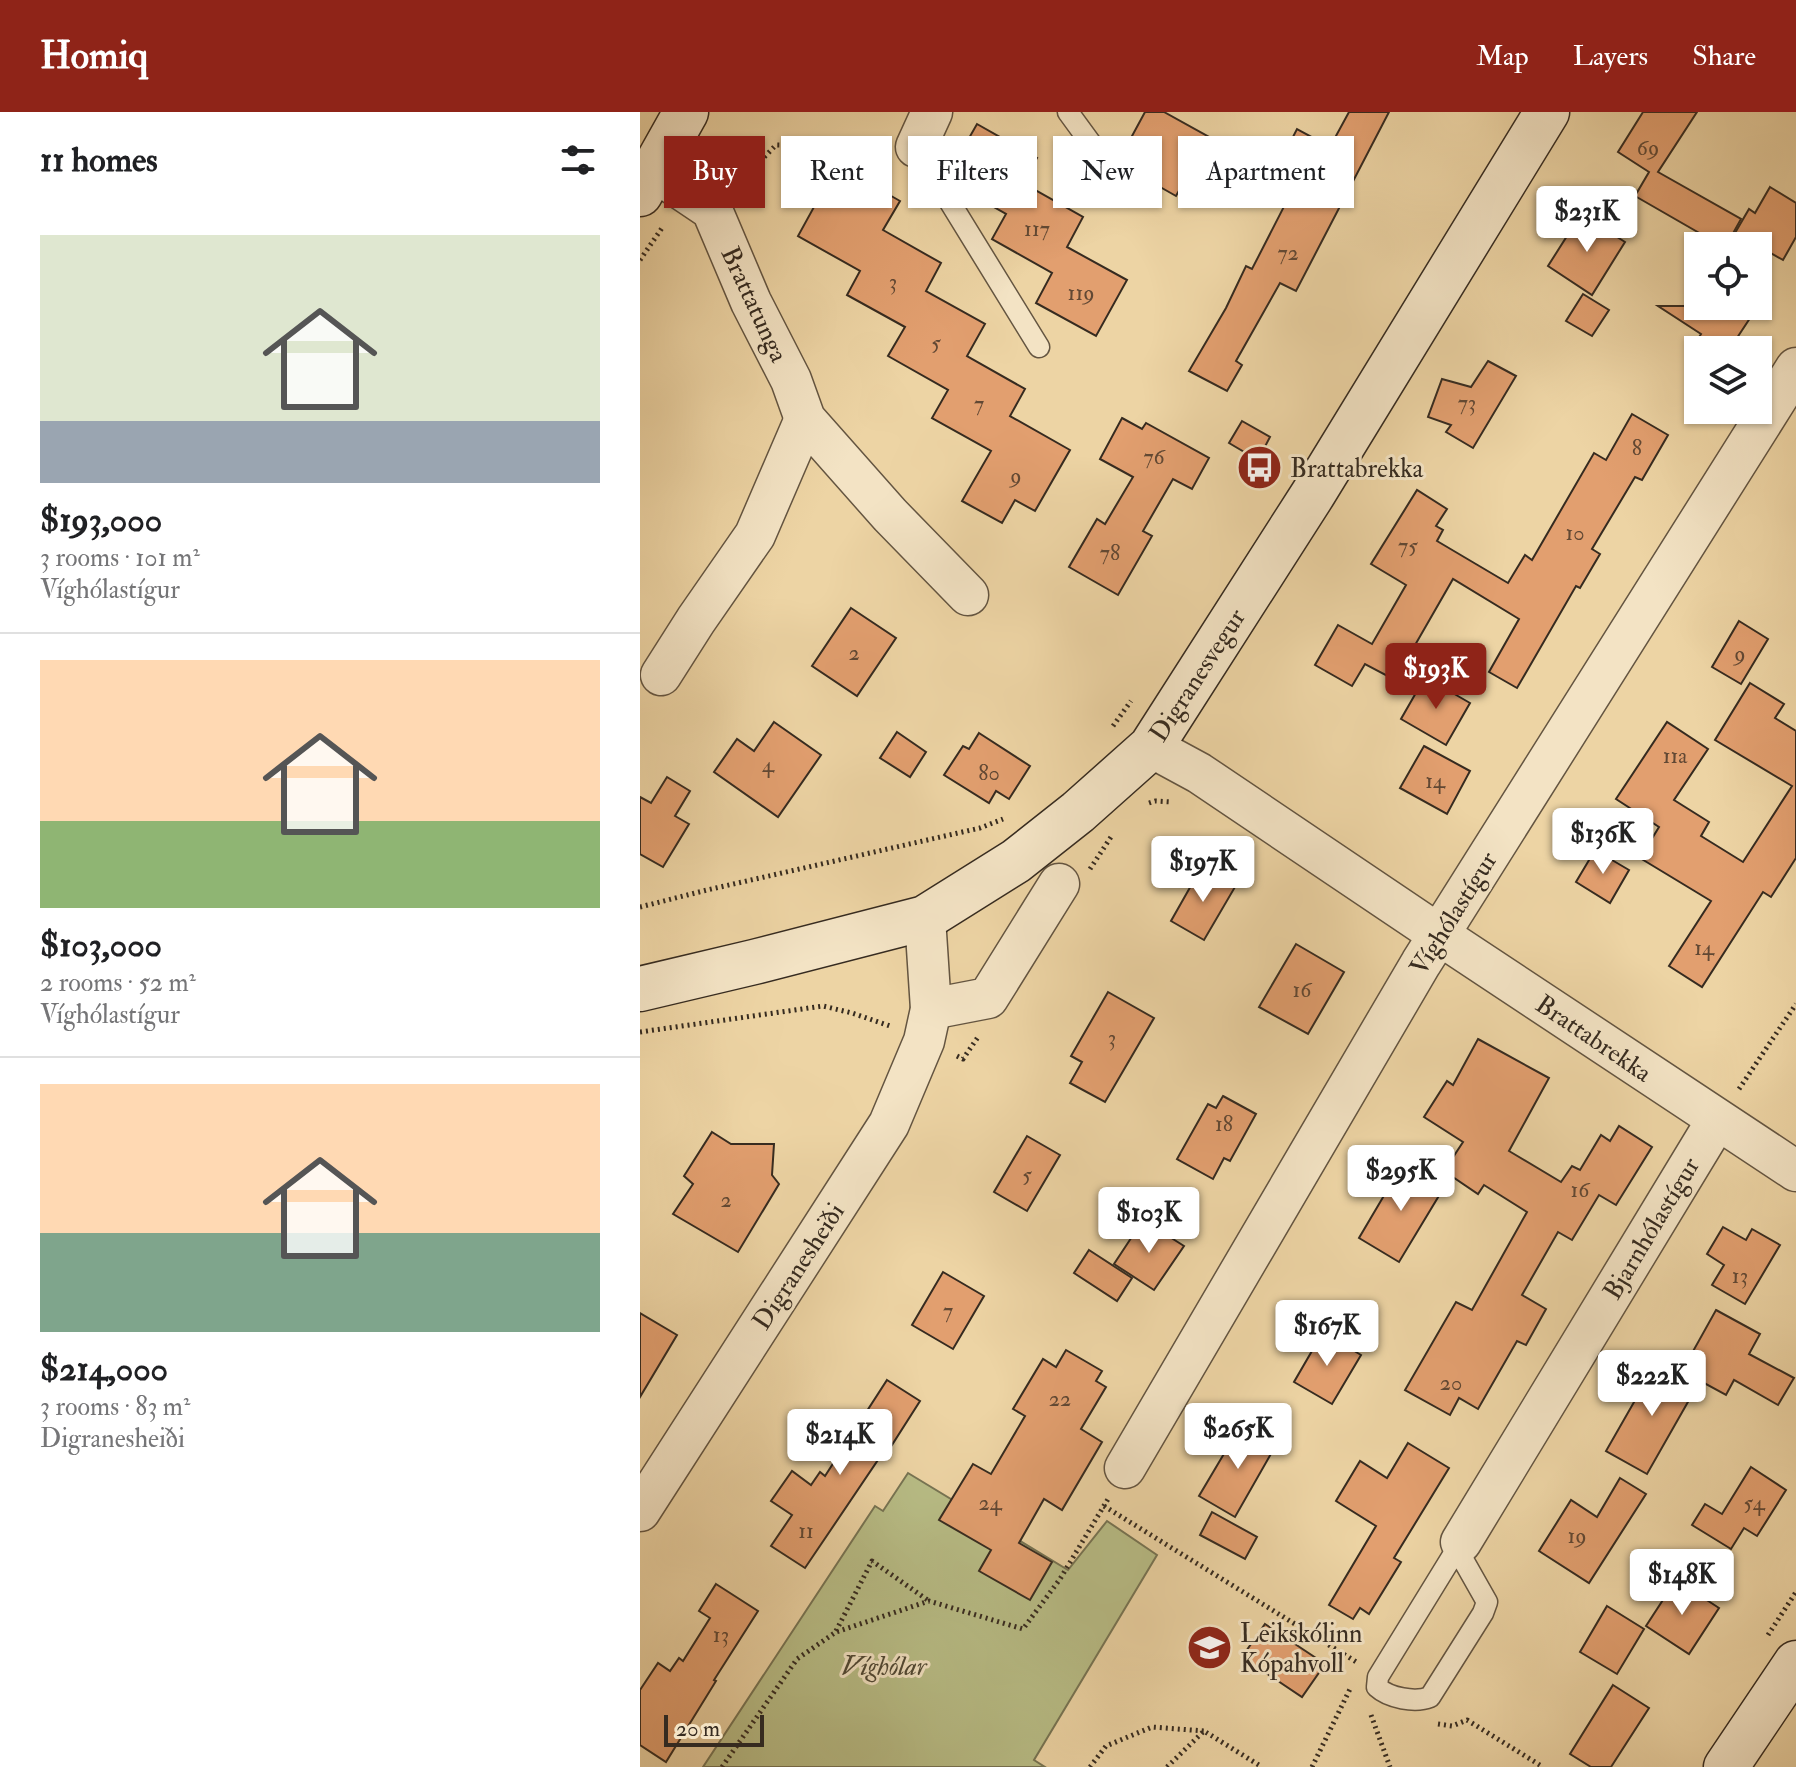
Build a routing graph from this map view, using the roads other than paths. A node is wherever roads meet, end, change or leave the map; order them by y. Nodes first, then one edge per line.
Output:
1 (686, 112) edge
2 (1068, 112) edge
3 (1547, 112) edge
4 (924, 129) edge
5 (1086, 136) edge
6 (647, 183) edge
7 (1039, 347) dead end
8 (1796, 368) edge
9 (805, 419) junction
10 (968, 595) dead end
11 (661, 675) dead end
12 (1151, 747) junction
13 (1072, 880) road end
14 (925, 918) junction
15 (1438, 934) junction
16 (640, 989) edge
17 (927, 1025) junction
18 (1717, 1120) junction
19 (1796, 1171) edge
20 (1125, 1468) road end
21 (640, 1511) edge
22 (1459, 1545) junction
23 (1796, 1663) edge
24 (1726, 1767) edge

1 - 6 street
2 - 5 lane
3 - 12 street, Digranesvegur
4 - 7 lane
6 - 9 street, Brattatunga
8 - 15 street, Víghólastígur
9 - 10 street, Brattatunga
9 - 11 street
12 - 14 street, Digranesvegur
12 - 15 street, Brattabrekka
13 - 17 street
14 - 16 street, Digranesvegur
14 - 17 street, Digranesheiði
15 - 18 street, Brattabrekka
15 - 20 street, Víghólastígur
17 - 21 street, Digranesheiði
18 - 19 street, Brattabrekka
18 - 22 street, Bjarnhólastígur
22 - 22 lane
23 - 24 street

